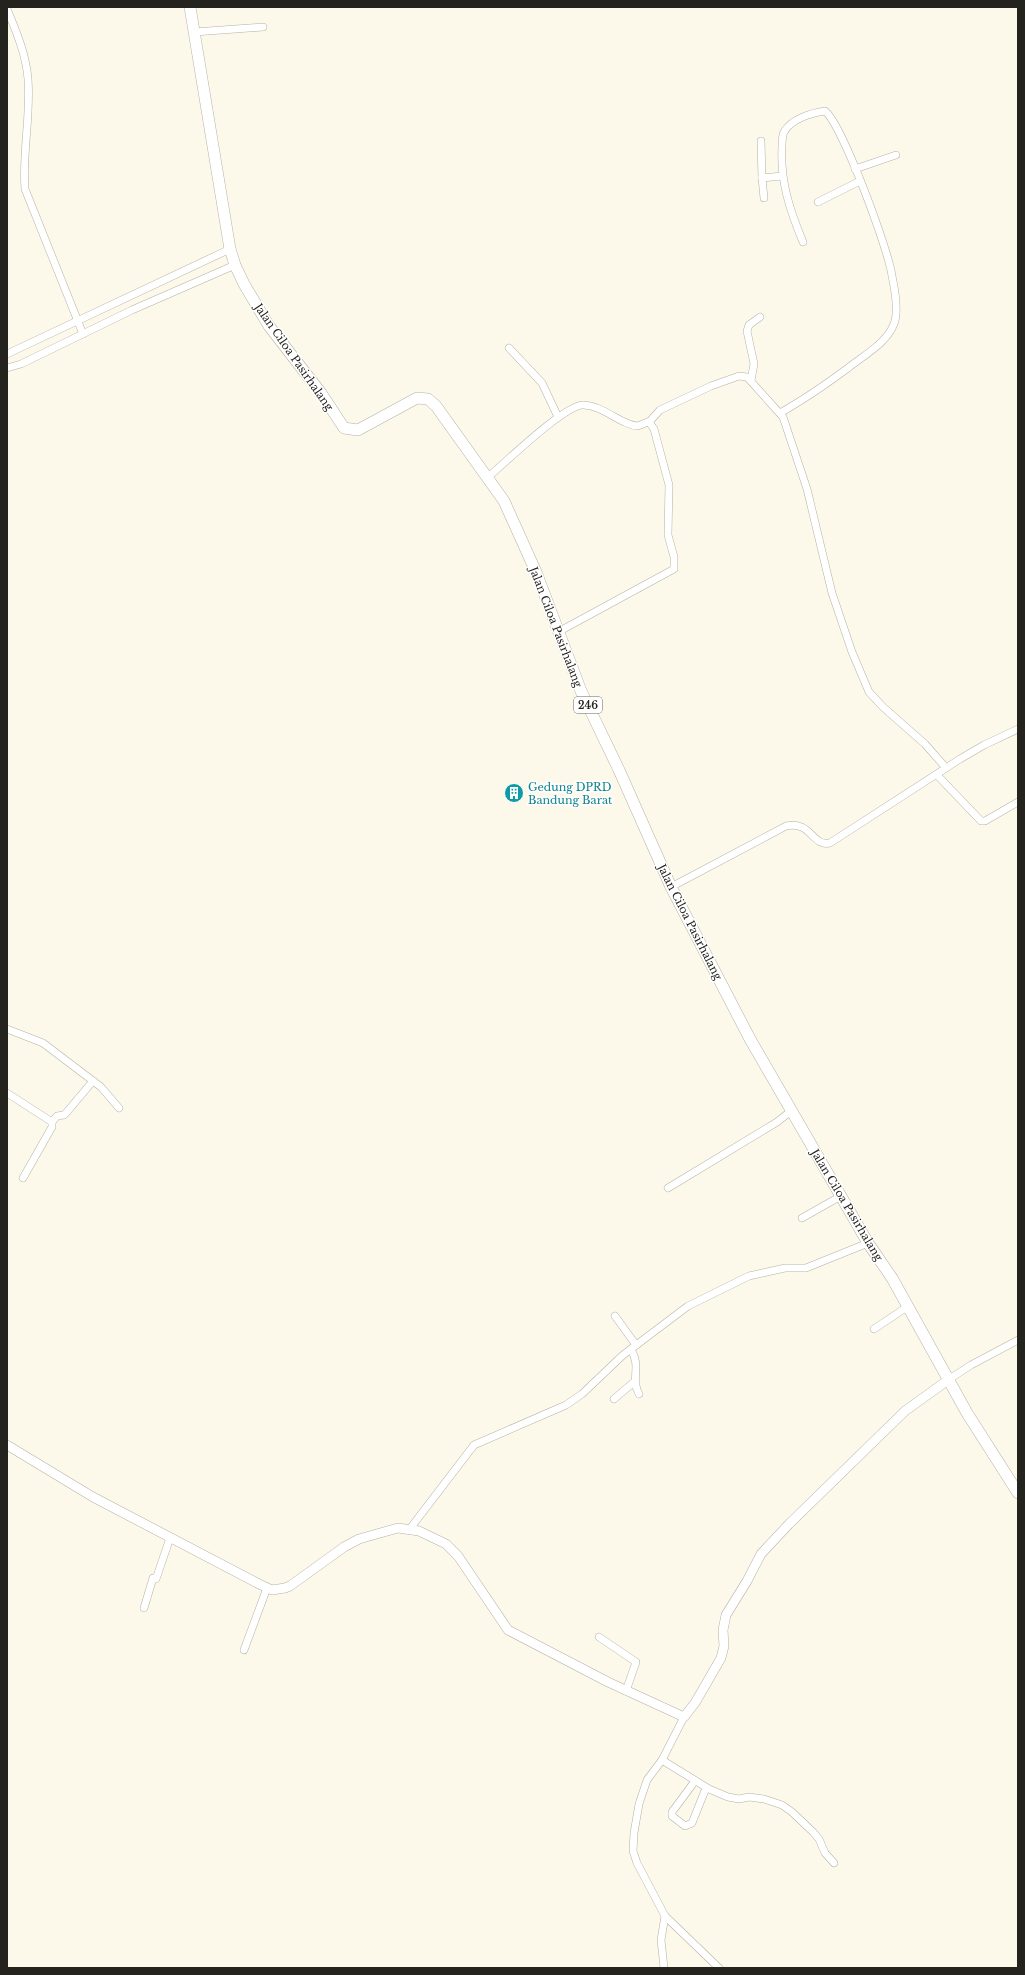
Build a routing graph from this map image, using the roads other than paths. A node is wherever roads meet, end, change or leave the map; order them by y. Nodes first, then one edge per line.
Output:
1 (190, 7) edge
2 (7, 9) edge
3 (263, 27) dead end
4 (194, 32) junction
5 (761, 141) dead end
6 (896, 155) dead end
7 (855, 169) junction
8 (782, 176) junction
9 (762, 178) junction
10 (860, 181) junction
11 (764, 198) dead end
12 (818, 202) dead end
13 (803, 242) dead end
14 (230, 249) junction
15 (235, 265) junction
16 (760, 317) dead end
17 (78, 322) junction
18 (83, 334) junction
19 (509, 348) dead end
20 (7, 354) edge
21 (7, 368) edge
22 (751, 380) junction
23 (780, 413) junction
24 (558, 417) junction
25 (649, 422) junction
26 (487, 478) junction
27 (558, 632) junction
28 (1018, 730) edge
29 (946, 768) junction
30 (937, 775) junction
31 (1018, 802) edge
32 (671, 887) junction
33 (7, 1029) edge
34 (93, 1081) junction
35 (7, 1093) edge
36 (119, 1108) dead end
37 (791, 1111) junction
38 (52, 1122) junction
39 (22, 1178) dead end
40 (668, 1188) dead end
41 (841, 1196) junction
42 (802, 1218) dead end
43 (868, 1244) junction
44 (907, 1306) junction
45 (615, 1316) dead end
46 (874, 1329) dead end
47 (1018, 1340) edge
48 (633, 1347) junction
49 (948, 1380) junction
50 (634, 1382) junction
51 (639, 1394) dead end
52 (614, 1399) dead end
53 (7, 1445) edge
54 (1018, 1493) edge
55 (409, 1530) junction
56 (170, 1538) junction
57 (267, 1588) junction
58 (144, 1608) dead end
59 (599, 1637) dead end
60 (244, 1650) dead end
61 (626, 1690) junction
62 (684, 1717) junction
63 (662, 1760) junction
64 (695, 1781) junction
65 (706, 1788) junction
66 (834, 1862) dead end
67 (665, 1916) junction
68 (664, 1968) edge
69 (719, 1968) edge

1 - 4 main road, Jalan Ciloa Pasirhalang / 246
2 - 17 street
3 - 4 street
4 - 14 main road, Jalan Ciloa Pasirhalang / 246
5 - 9 street
6 - 7 street
7 - 8 street
7 - 10 street
8 - 9 street
8 - 13 street
9 - 11 street
10 - 12 street
10 - 23 street
14 - 15 main road, Jalan Ciloa Pasirhalang / 246
14 - 17 street
15 - 18 street
15 - 26 main road, Jalan Ciloa Pasirhalang / 246
16 - 22 street
17 - 18 street
17 - 20 street
18 - 21 street
19 - 24 street
22 - 23 street
22 - 25 street
23 - 29 street
24 - 25 street
24 - 26 street
25 - 27 street
26 - 27 main road, Jalan Ciloa Pasirhalang / 246
27 - 32 main road, Jalan Ciloa Pasirhalang / 246
28 - 29 street
29 - 30 street
30 - 31 street
30 - 32 street
32 - 37 main road, Jalan Ciloa Pasirhalang / 246
33 - 34 street
34 - 36 street
34 - 38 street
35 - 38 street
37 - 40 street
37 - 41 main road, Jalan Ciloa Pasirhalang / 246
38 - 39 street
41 - 42 street
41 - 43 main road, Jalan Ciloa Pasirhalang / 246
43 - 44 main road, Jalan Ciloa Pasirhalang / 246
43 - 48 street
44 - 46 street
44 - 49 main road, Jalan Ciloa Pasirhalang / 246
45 - 48 street
47 - 49 street
48 - 50 street
48 - 55 street
49 - 54 main road, Jalan Ciloa Pasirhalang / 246
49 - 62 street
50 - 51 street
50 - 52 street
53 - 56 street
55 - 57 street
55 - 61 street
56 - 57 street
56 - 58 street
57 - 60 street
59 - 61 street
61 - 62 street
62 - 63 street
63 - 64 street
63 - 67 street
64 - 65 street
64 - 65 street
65 - 66 street
67 - 68 street
67 - 69 street

